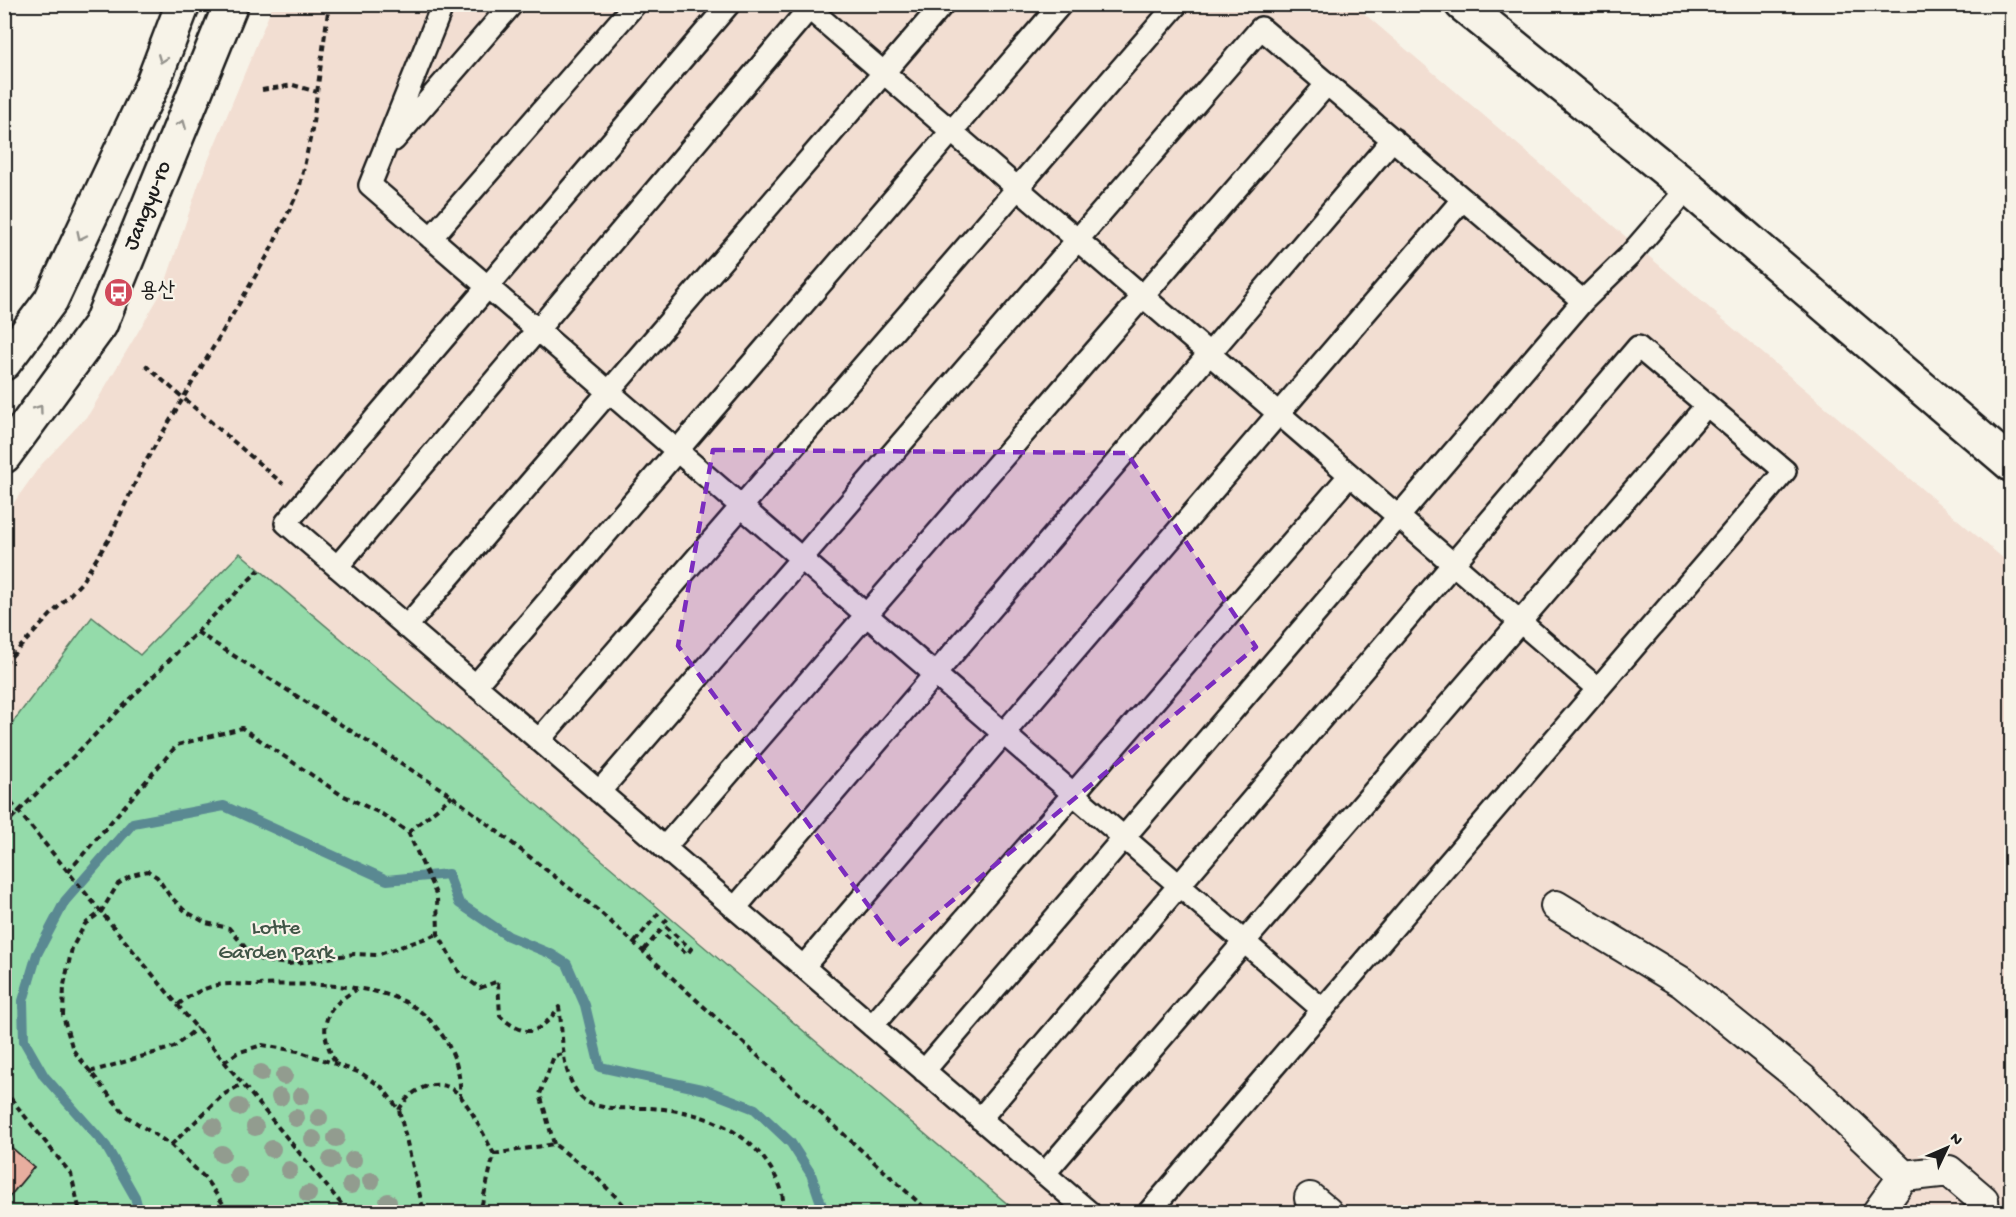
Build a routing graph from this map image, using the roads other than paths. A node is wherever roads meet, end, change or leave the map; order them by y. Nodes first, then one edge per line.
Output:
1 (183, 4) edge
2 (231, 4) edge
3 (443, 4) edge
4 (512, 4) edge
5 (634, 4) edge
6 (729, 4) edge
7 (943, 4) edge
8 (1061, 4) edge
9 (1177, 4) edge
10 (1462, 4) edge
11 (809, 6) edge
12 (883, 73) junction
13 (1328, 84) junction
14 (951, 132) junction
15 (1393, 139) junction
16 (383, 153) junction
17 (1017, 188) junction
18 (1688, 188) junction
19 (1463, 199) junction
20 (431, 238) junction
21 (1077, 240) junction
22 (488, 287) junction
23 (1143, 297) junction
24 (1583, 301) junction
25 (538, 330) junction
26 (1209, 354) junction
27 (4, 363) edge
28 (609, 392) junction
29 (1707, 405) junction
30 (1279, 414) junction
31 (677, 450) junction
32 (4, 456) edge
33 (2012, 465) edge
34 (1350, 475) junction
35 (741, 506) junction
36 (1399, 517) junction
37 (802, 558) junction
38 (1454, 564) junction
39 (337, 567) junction
40 (867, 615) junction
41 (1520, 622) junction
42 (406, 627) junction
43 (935, 674) junction
44 (475, 686) junction
45 (1598, 688) junction
46 (1004, 734) junction
47 (539, 740) junction
48 (599, 792) junction
49 (1073, 793) junction
50 (1124, 837) junction
51 (664, 848) junction
52 (1179, 885) junction
53 (1556, 906) dead end
54 (735, 908) junction
55 (1244, 942) junction
56 (803, 967) junction
57 (1323, 1010) junction
58 (872, 1026) junction
59 (924, 1071) junction
60 (980, 1119) junction
61 (1044, 1174) junction
62 (1904, 1176) junction
63 (1089, 1212) edge
64 (1149, 1212) edge
65 (1878, 1212) edge
66 (1984, 1212) edge

1 -> 27 main road, Jangyu-ro
32 -> 2 main road, Jangyu-ro
3 - 16 lane
4 - 16 lane
5 - 20 lane
6 - 22 lane
7 - 12 lane
8 - 14 lane
9 - 17 lane
10 - 18 main road
11 - 12 lane
11 - 25 lane
12 - 14 lane
12 - 28 lane
13 - 15 lane
13 - 21 lane
13 - 23 lane
14 - 17 lane
14 - 31 lane
15 - 19 lane
15 - 26 lane
16 - 20 lane
17 - 21 lane
17 - 35 lane
18 - 24 lane
18 - 33 main road
19 - 24 lane
19 - 30 lane
20 - 22 lane
21 - 23 lane
21 - 37 lane
22 - 25 lane
22 - 39 lane
23 - 26 lane
23 - 40 lane
24 - 36 lane
25 - 28 lane
25 - 39 lane
26 - 30 lane
26 - 43 lane
28 - 31 lane
28 - 42 lane
29 - 38 lane
29 - 41 lane
29 - 45 lane
30 - 34 lane
30 - 46 lane
31 - 35 lane
31 - 44 lane
34 - 36 lane
34 - 49 lane
35 - 37 lane
35 - 47 lane
36 - 38 lane
36 - 50 lane
37 - 40 lane
37 - 48 lane
38 - 41 lane
38 - 52 lane
39 - 42 lane
40 - 43 lane
40 - 51 lane
41 - 45 lane
41 - 55 lane
42 - 44 lane
43 - 46 lane
43 - 54 lane
44 - 47 lane
45 - 57 lane
46 - 49 lane
46 - 56 lane
47 - 48 lane
48 - 51 lane
49 - 50 lane
49 - 58 lane
50 - 52 lane
50 - 59 lane
51 - 54 lane
52 - 55 lane
52 - 60 lane
53 - 62 street
54 - 56 lane
55 - 57 lane
55 - 61 lane
56 - 58 lane
57 - 64 lane
58 - 59 lane
59 - 60 lane
60 - 61 lane
61 - 63 lane
62 - 65 street
62 - 66 street

